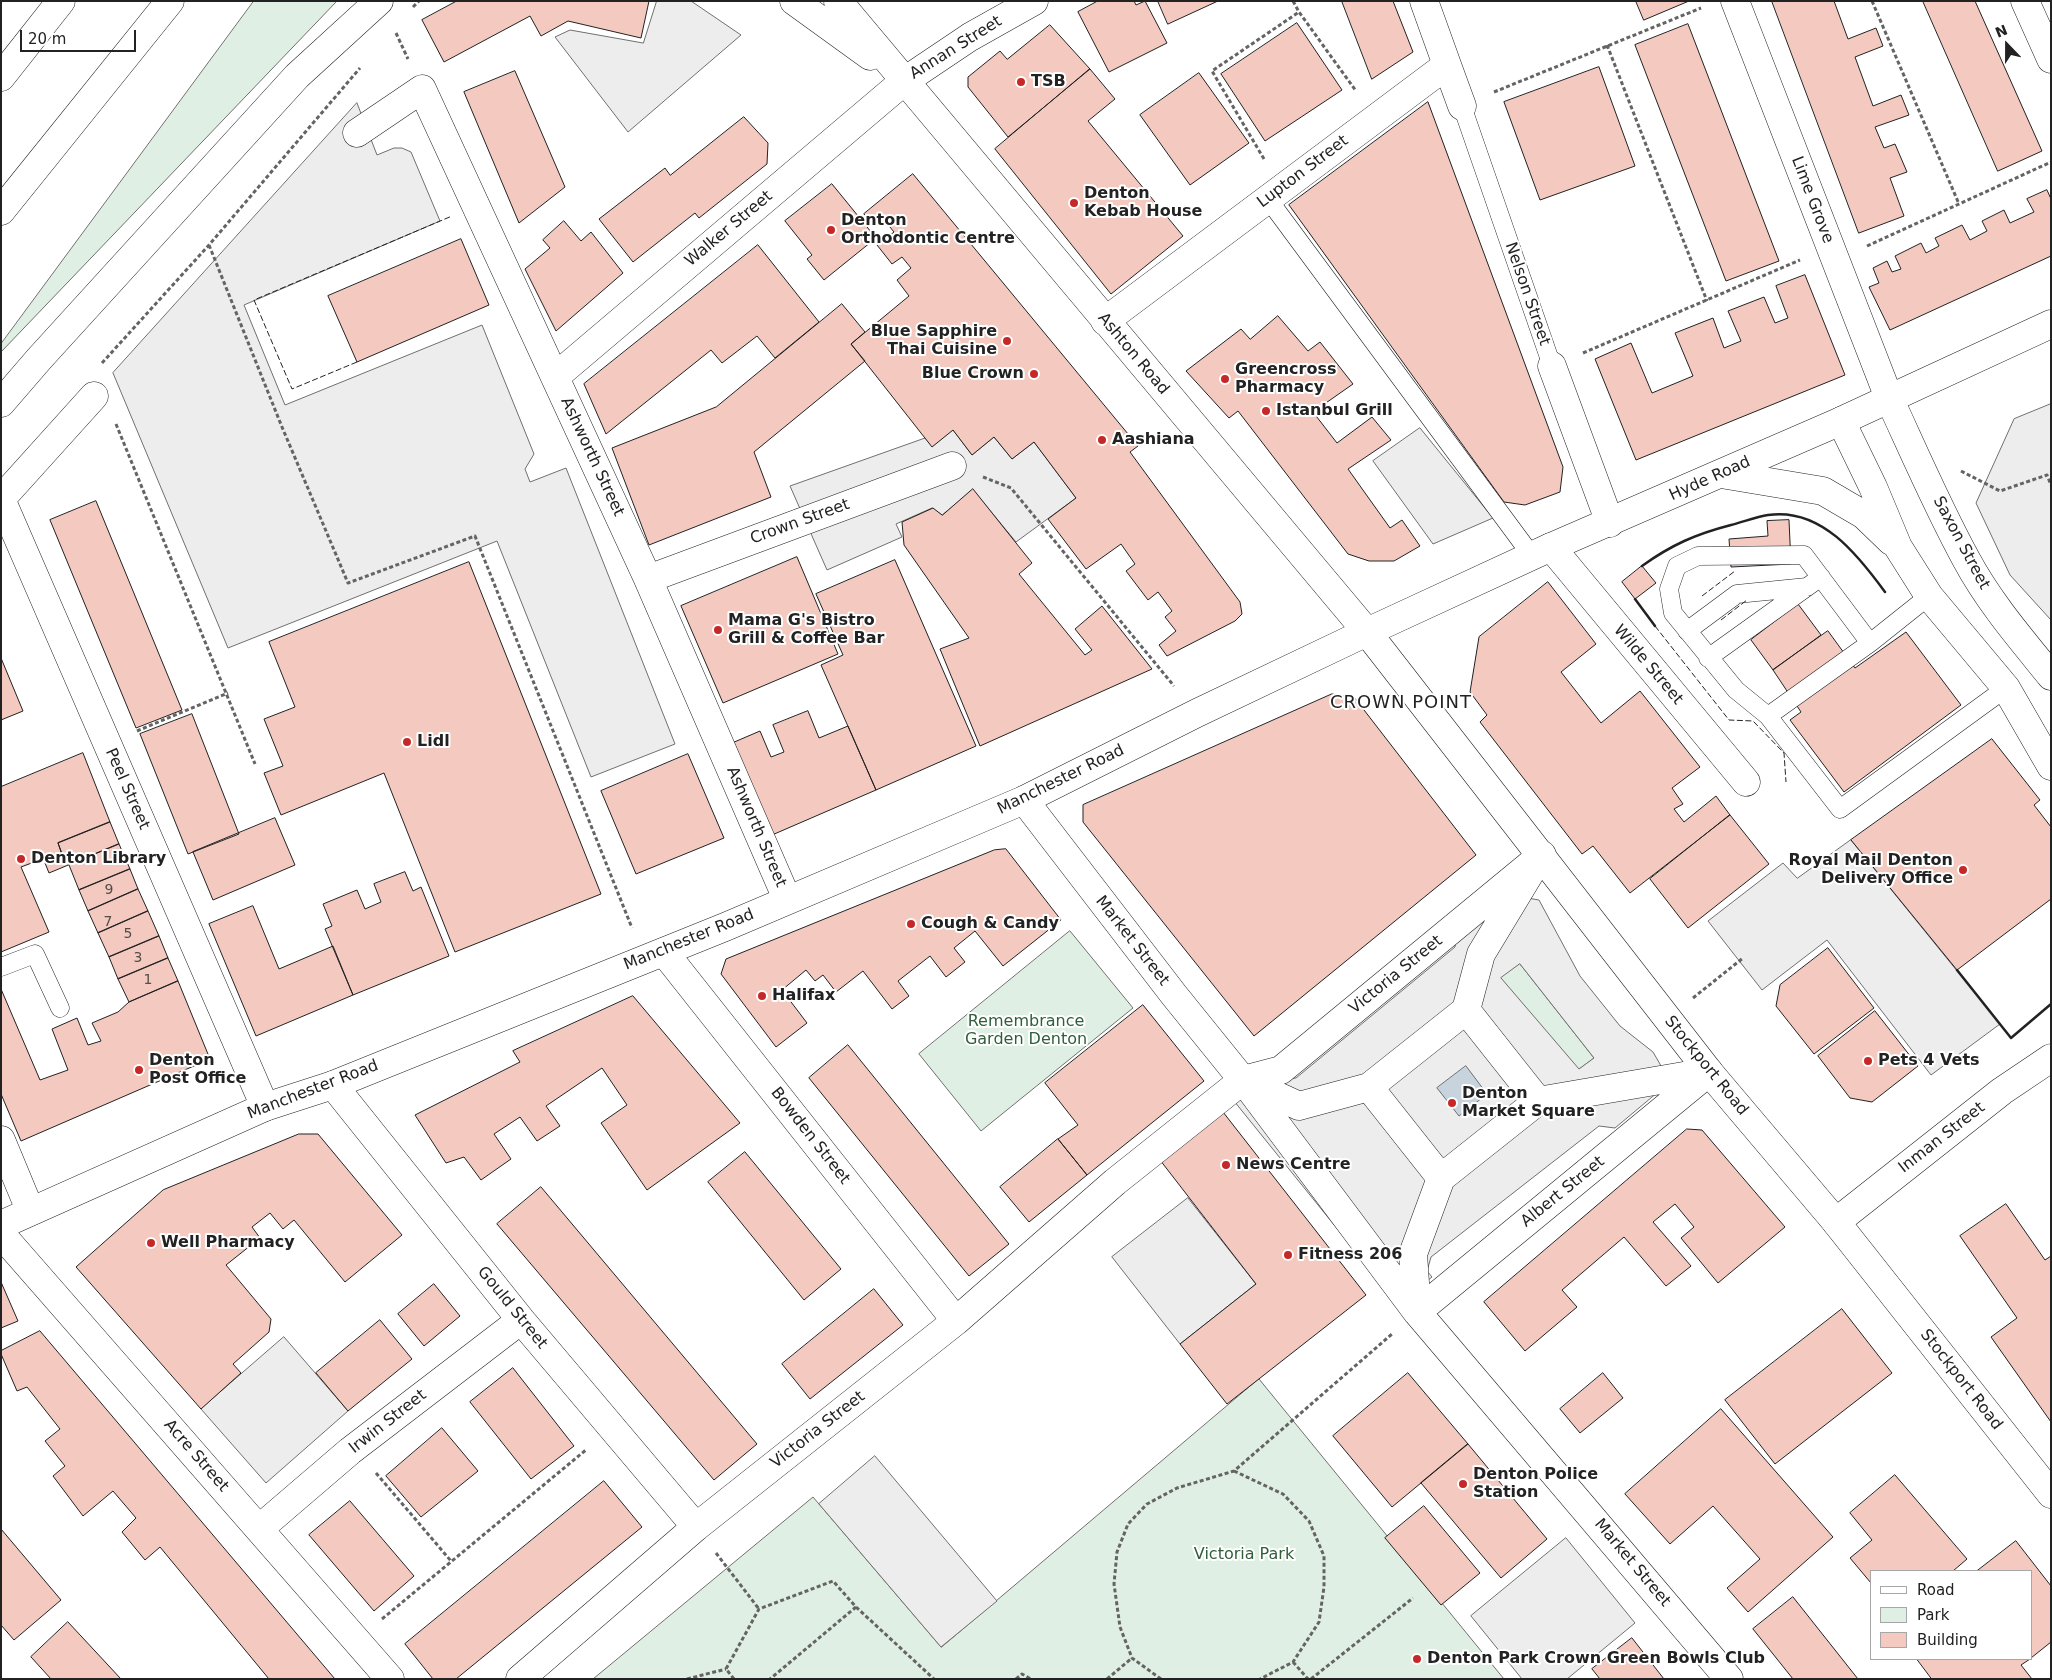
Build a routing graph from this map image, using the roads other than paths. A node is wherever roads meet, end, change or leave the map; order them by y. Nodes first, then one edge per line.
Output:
1 (61, 1) edge
2 (170, 1) edge
3 (379, 1) edge
4 (794, 1) edge
5 (838, 1) edge
6 (1034, 1) edge
7 (1424, 1) edge
8 (2025, 1) edge
9 (1722, 3) edge
10 (2051, 59) edge
11 (1447, 65) junction
12 (1, 77) edge
13 (902, 79) junction
14 (1462, 106) joint
15 (357, 133) dead end
16 (1275, 193) junction
17 (1, 211) edge
18 (1105, 321) junction
19 (2051, 324) edge
20 (1552, 366) joint
21 (556, 377) junction
22 (94, 396) dead end
23 (1889, 398) junction
24 (1, 403) edge
25 (1841, 421) junction
26 (952, 466) road end
27 (1721, 474) junction
28 (1, 499) edge
29 (1610, 523) junction
30 (1898, 547) junction
31 (1541, 552) junction
32 (648, 579) junction
33 (1814, 582) junction
34 (1929, 596) junction
35 (1687, 631) junction
36 (1367, 632) junction
37 (1870, 643) junction
38 (1708, 658) junction
39 (2051, 676) edge
40 (2006, 688) junction
41 (1768, 716) junction
42 (2051, 766) edge
43 (1746, 782) dead end
44 (1024, 800) junction
45 (1542, 855) junction
46 (787, 899) junction
47 (654, 955) junction
48 (1, 967) edge
49 (60, 1008) dead end
50 (1466, 1010) junction
51 (2051, 1058) edge
52 (1709, 1072) junction
53 (1243, 1080) junction
54 (333, 1085) junction
55 (1369, 1087) junction
56 (1538, 1101) junction
57 (265, 1107) junction
58 (1, 1140) edge
59 (1441, 1178) junction
60 (30, 1210) junction
61 (1836, 1222) junction
62 (1, 1224) edge
63 (1, 1234) edge
64 (1417, 1312) junction
65 (520, 1320) junction
66 (956, 1321) junction
67 (2051, 1494) edge
68 (696, 1527) junction
69 (259, 1529) junction
70 (390, 1679) edge
71 (520, 1679) edge
72 (1729, 1679) edge

1 - 12 main road
2 - 17 main road
3 - 24 main road
4 - 13 main road, Ashton Road
5 - 13 main road, Ashton Road
6 - 13 main road, Annan Street
7 - 11 main road
8 - 10 main road
9 - 23 main road, Lime Grove
11 - 14 main road, Nelson Street
11 - 16 main road, Lupton Street
13 - 18 main road, Ashton Road
13 - 21 main road, Walker Street
14 - 20 lane, Nelson Street
15 - 21 main road, Ashworth Street
16 - 18 main road, Lupton Street
16 - 31 lane
18 - 36 main road, Ashton Road
19 - 23 main road, Hyde Road
20 - 29 main road, Nelson Street
21 - 32 main road, Ashworth Street
22 - 28 main road, Peel Street
23 - 25 main road, Hyde Road
23 - 39 main road, Saxon Street
25 - 27 main road, Hyde Road
25 - 30 main road
26 - 32 main road, Crown Street
27 - 29 main road, Hyde Road
27 - 30 main road
28 - 57 main road, Peel Street
29 - 31 main road, Hyde Road
30 - 34 main road
31 - 36 main road, Hyde Road
31 - 43 main road, Wilde Street
32 - 46 main road, Ashworth Street
33 - 35 lane
33 - 35 lane
33 - 37 lane
33 - 38 lane
34 - 37 lane
34 - 40 main road
35 - 38 lane
36 - 44 main road, Manchester Road
36 - 45 main road, Stockport Road
37 - 41 lane
38 - 41 lane
40 - 41 lane
40 - 42 main road
44 - 46 main road, Manchester Road
44 - 53 main road, Market Street
45 - 50 main road
45 - 52 main road, Stockport Road
45 - 53 main road, Victoria Street
46 - 47 main road, Manchester Road
47 - 54 main road, Manchester Road
47 - 66 main road, Bowden Street
48 - 49 lane
50 - 55 main road
50 - 56 main road
51 - 61 main road, Inman Street
52 - 56 main road
52 - 61 main road, Stockport Road
52 - 64 main road, Albert Street
53 - 55 main road
53 - 64 main road, Market Street
53 - 66 main road, Victoria Street
54 - 57 main road, Manchester Road
54 - 65 main road, Gould Street
55 - 59 main road
56 - 59 main road
57 - 60 main road, Manchester Road
58 - 60 main road
59 - 64 main road
60 - 62 main road, Manchester Road
61 - 67 main road, Stockport Road
63 - 69 main road, Acre Street
64 - 72 main road, Market Street
65 - 68 main road, Gould Street
65 - 69 main road, Irwin Street
66 - 68 main road, Victoria Street
68 - 71 main road, Victoria Street
69 - 70 main road, Acre Street

